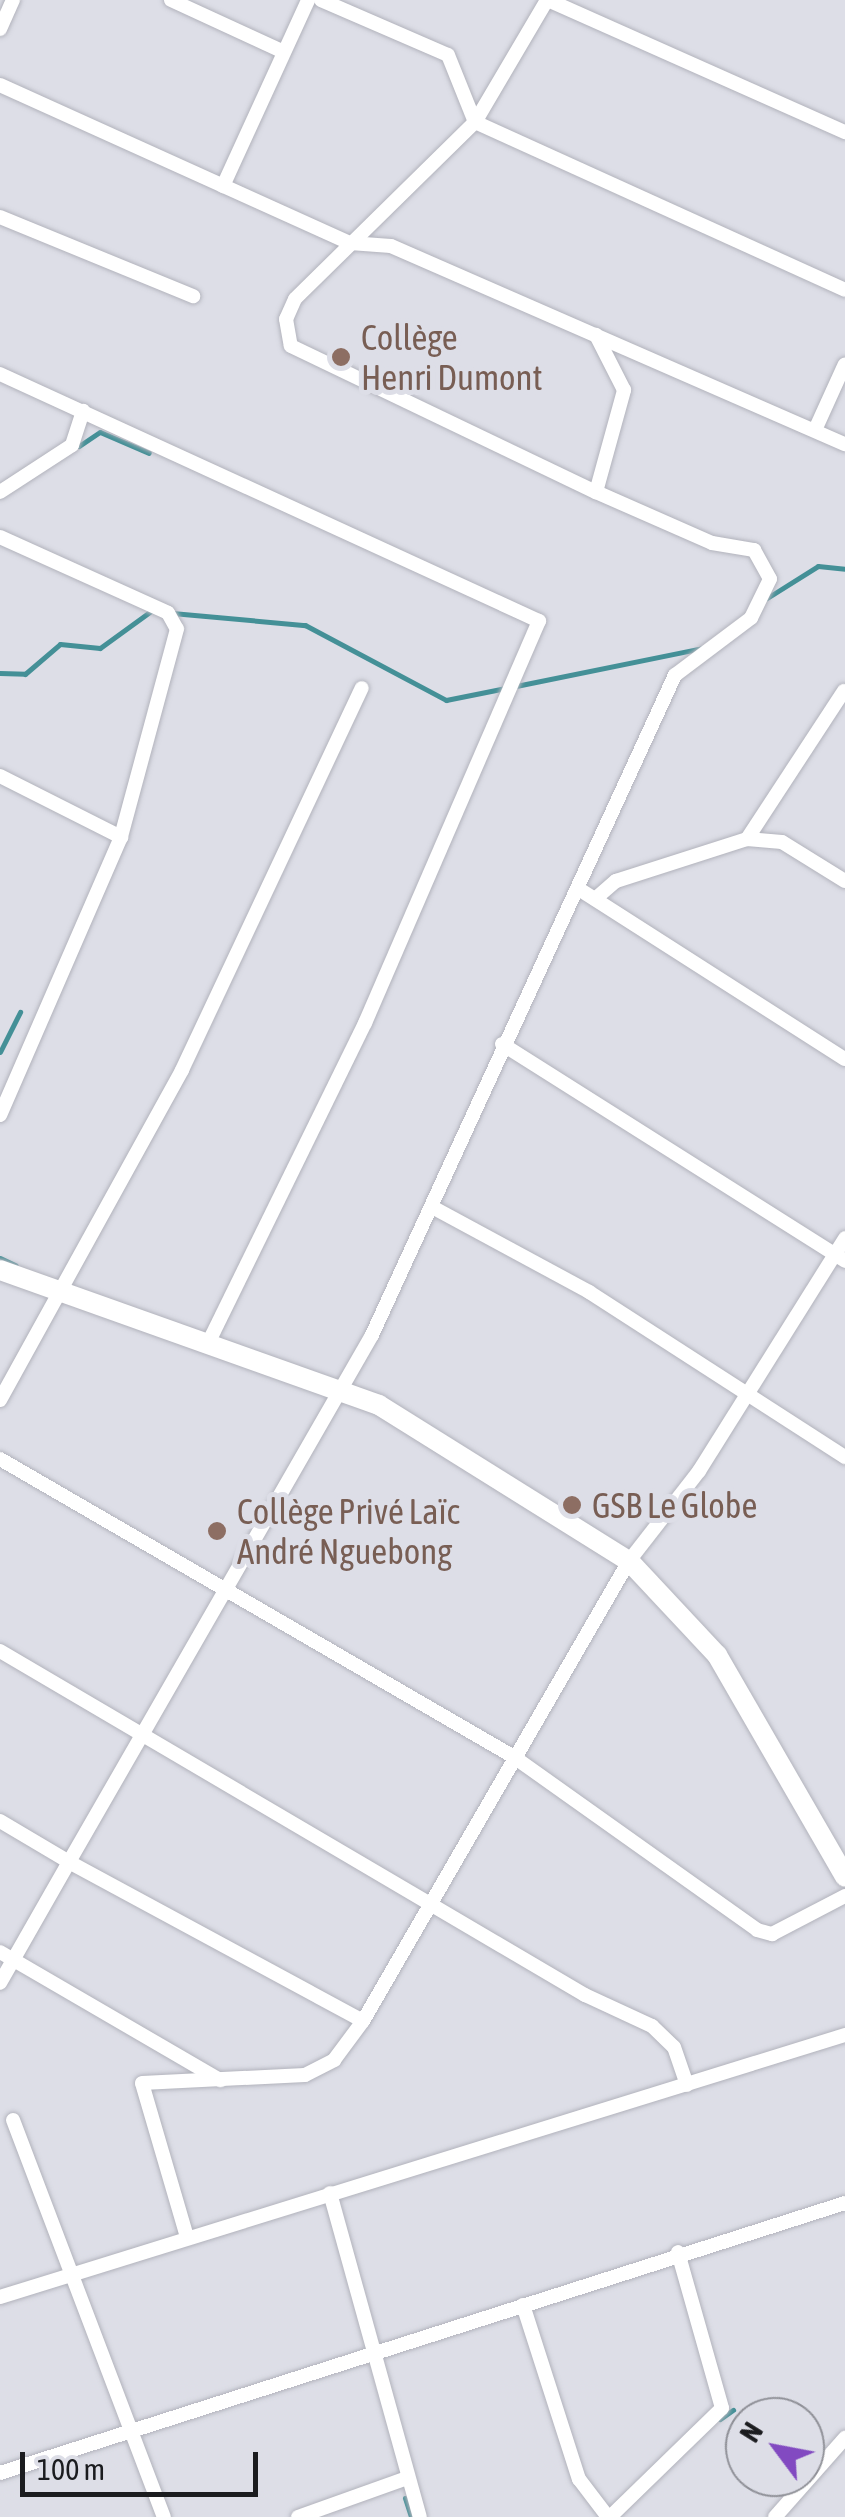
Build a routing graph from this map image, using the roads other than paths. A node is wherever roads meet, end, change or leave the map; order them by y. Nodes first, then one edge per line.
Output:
1 (13, 0) edge
2 (171, 0) edge
3 (308, 0) edge
4 (321, 0) edge
5 (548, 0) edge
6 (0, 29) edge
7 (284, 52) junction
8 (0, 85) edge
9 (475, 122) junction
10 (845, 132) edge
11 (223, 186) junction
12 (0, 217) edge
13 (350, 243) junction
14 (845, 290) edge
15 (193, 296) dead end
16 (596, 335) junction
17 (845, 364) edge
18 (0, 374) edge
19 (83, 411) junction
20 (815, 430) junction
21 (845, 444) edge
22 (0, 492) edge
23 (596, 492) junction
24 (0, 537) edge
25 (362, 688) dead end
26 (844, 690) edge
27 (0, 776) edge
28 (122, 836) junction
29 (748, 839) junction
30 (845, 880) edge
31 (588, 895) junction
32 (502, 1044) junction
33 (845, 1059) edge
34 (0, 1116) edge
35 (432, 1208) junction
36 (845, 1238) edge
37 (840, 1258) edge
38 (0, 1270) edge
39 (60, 1296) junction
40 (207, 1345) junction
41 (341, 1391) junction
42 (745, 1398) junction
43 (0, 1400) edge
44 (845, 1458) edge
45 (0, 1459) edge
46 (628, 1560) junction
47 (230, 1594) junction
48 (0, 1651) edge
49 (140, 1733) junction
50 (514, 1756) junction
51 (0, 1821) edge
52 (69, 1862) junction
53 (845, 1877) edge
54 (845, 1896) edge
55 (428, 1897) junction
56 (7, 1956) edge
57 (0, 1983) edge
58 (364, 2021) junction
59 (845, 2034) edge
60 (224, 2082) junction
61 (686, 2084) junction
62 (13, 2120) dead end
63 (330, 2193) junction
64 (845, 2203) edge
65 (187, 2237) junction
66 (678, 2252) junction
67 (77, 2272) junction
68 (0, 2297) edge
69 (523, 2305) junction
70 (377, 2360) junction
71 (136, 2434) junction
72 (845, 2438) edge
73 (0, 2473) edge
74 (407, 2478) junction
75 (164, 2517) edge
76 (298, 2517) edge
77 (420, 2517) edge
78 (609, 2517) edge
79 (774, 2517) edge

1 - 6 street
2 - 7 street
3 - 7 street
4 - 9 street
5 - 9 street
5 - 10 street
7 - 11 street
8 - 11 street
9 - 13 street
9 - 14 street
11 - 13 street
12 - 15 street
13 - 16 street
13 - 23 street
16 - 20 street
16 - 23 street
17 - 20 street
18 - 19 street
19 - 22 street
19 - 40 street
20 - 21 street
23 - 31 street
24 - 28 street
25 - 39 street
26 - 29 street
27 - 28 street
28 - 34 street
29 - 30 street
29 - 31 street
31 - 32 street
31 - 33 street
32 - 35 street
32 - 37 street
35 - 41 street
35 - 42 street
36 - 37 street
37 - 42 street
38 - 39 main road
39 - 40 main road
39 - 43 street
40 - 41 main road
41 - 46 main road
41 - 47 street
42 - 44 street
42 - 46 street
45 - 47 street
46 - 50 street
46 - 53 main road
47 - 49 street
47 - 50 street
48 - 49 street
49 - 52 street
49 - 55 street
50 - 54 street
50 - 55 street
51 - 52 street
52 - 56 street
52 - 58 street
55 - 58 street
55 - 61 street
56 - 57 street
56 - 60 street
58 - 60 street
59 - 61 street
60 - 65 street
61 - 63 street
62 - 67 street
63 - 65 street
63 - 70 street
64 - 66 street
65 - 67 street
66 - 69 street
66 - 78 street
67 - 68 street
67 - 71 street
69 - 70 street
69 - 78 street
70 - 71 street
70 - 74 street
71 - 73 street
71 - 75 street
72 - 79 street
74 - 76 street
74 - 77 street

